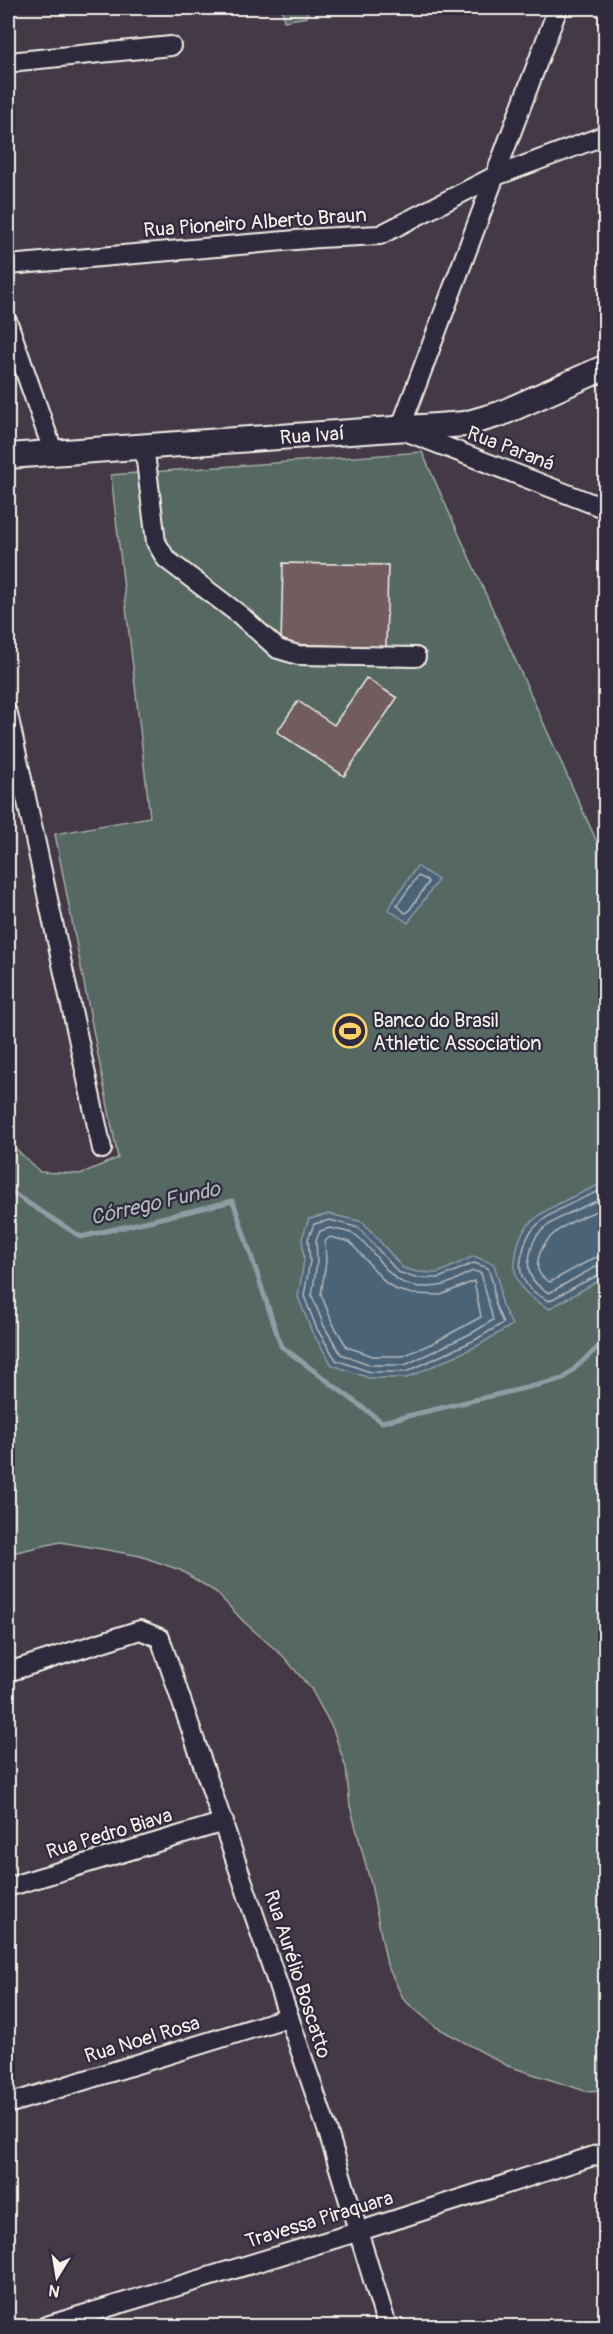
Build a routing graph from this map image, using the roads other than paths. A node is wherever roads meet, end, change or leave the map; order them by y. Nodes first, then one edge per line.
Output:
1 (558, 8) edge
2 (171, 46) dead end
3 (8, 64) edge
4 (606, 135) edge
5 (493, 177) junction
6 (8, 265) edge
7 (8, 323) edge
8 (606, 367) edge
9 (400, 429) junction
10 (144, 445) junction
11 (53, 451) junction
12 (8, 456) edge
13 (606, 509) edge
14 (416, 657) dead end
15 (8, 714) edge
16 (102, 1149) dead end
17 (8, 1672) edge
18 (224, 1822) junction
19 (8, 1887) edge
20 (289, 2017) junction
21 (8, 2104) edge
22 (606, 2152) edge
23 (357, 2232) junction
24 (46, 2326) edge
25 (387, 2326) edge

1 - 5 street
2 - 3 street
4 - 5 street, Rua Pioneiro Alberto Braun
5 - 6 street, Rua Pioneiro Alberto Braun
5 - 9 street
7 - 11 street
8 - 9 main road, Rua Ivaí
9 - 10 main road, Rua Ivaí
9 - 13 street, Rua Paraná
10 - 11 main road, Rua Ivaí
10 - 14 street
11 - 12 main road, Rua Ivaí
15 - 16 street
17 - 18 street, Rua Aurélio Boscatto
18 - 19 street, Rua Pedro Biava
18 - 20 street, Rua Aurélio Boscatto
20 - 21 street, Rua Noel Rosa
20 - 23 street, Rua Aurélio Boscatto
22 - 23 street, Travessa Piraquara
23 - 24 street, Travessa Piraquara
23 - 25 street, Rua Aurélio Boscatto

